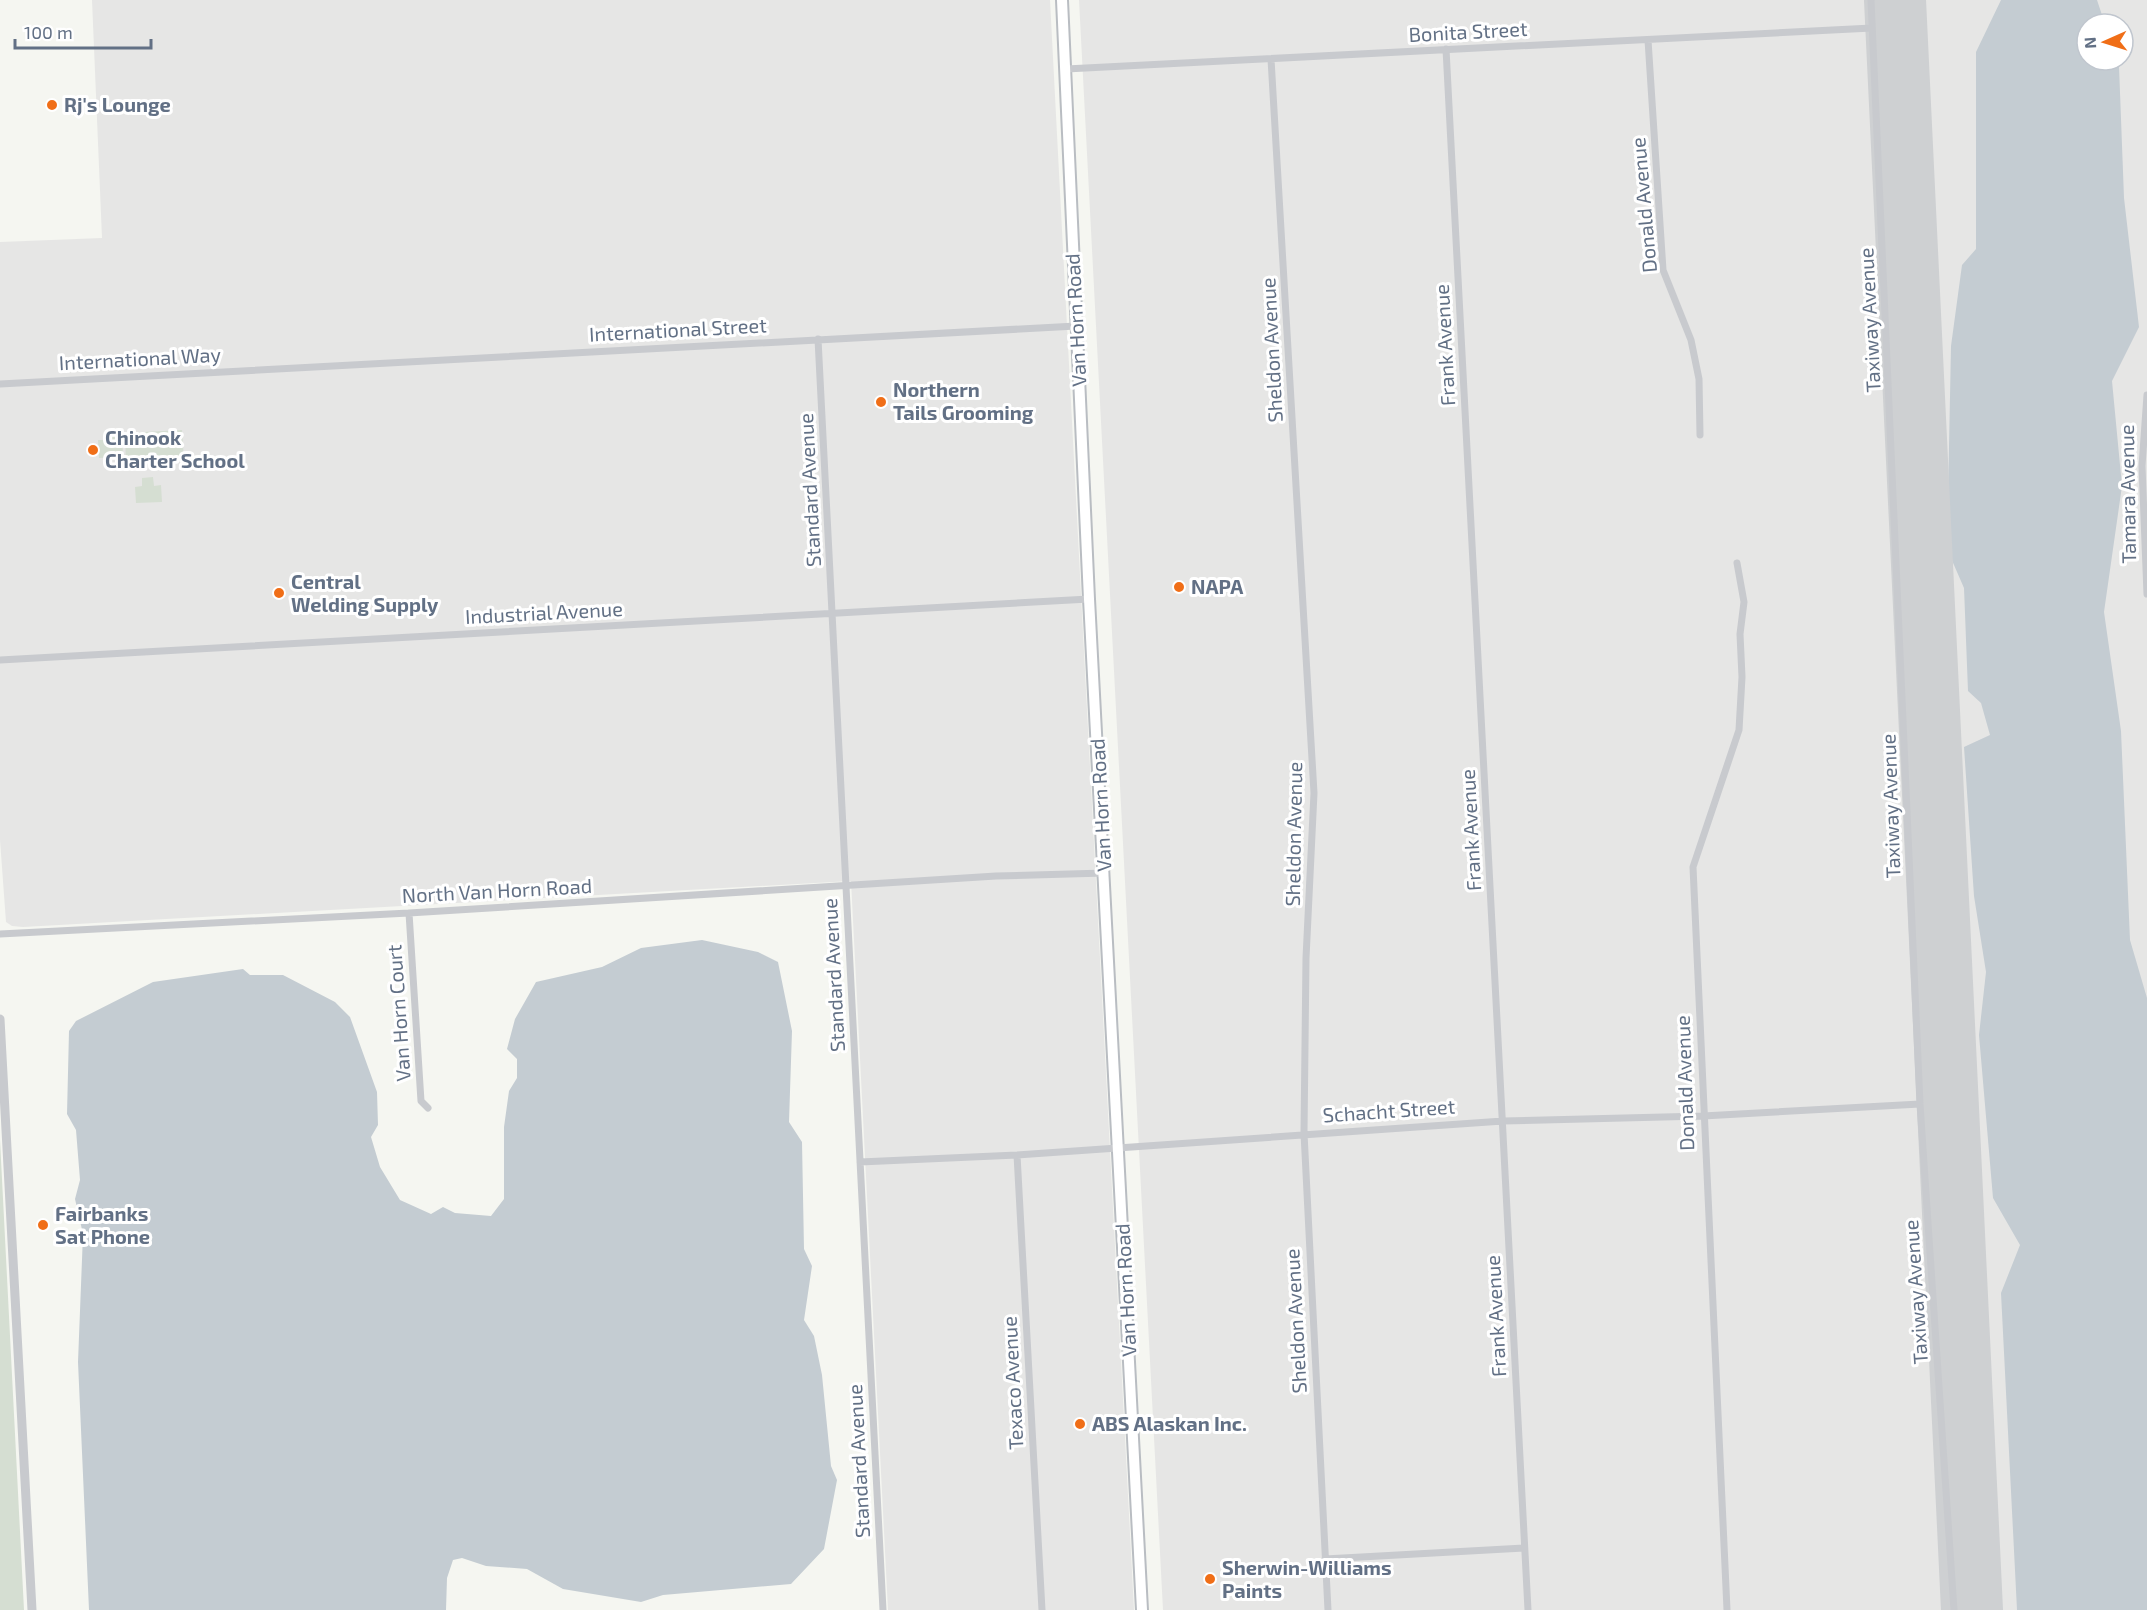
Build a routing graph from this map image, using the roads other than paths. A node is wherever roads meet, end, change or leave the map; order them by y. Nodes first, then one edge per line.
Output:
1 (1062, 0) edge
2 (1871, 0) edge
3 (1872, 28) junction
4 (1648, 40) junction
5 (1446, 49) junction
6 (1271, 59) junction
7 (1066, 69) junction
8 (1076, 326) junction
9 (818, 339) junction
10 (282, 367) joint
11 (0, 384) edge
12 (2147, 395) edge
13 (1700, 435) dead end
14 (1737, 563) dead end
15 (2147, 594) edge
16 (1089, 599) junction
17 (833, 613) junction
18 (0, 660) edge
19 (1105, 873) junction
20 (846, 886) junction
21 (409, 912) junction
22 (0, 934) edge
23 (0, 1019) edge
24 (1920, 1104) junction
25 (428, 1108) dead end
26 (1703, 1116) junction
27 (1503, 1121) junction
28 (1304, 1133) junction
29 (1119, 1148) junction
30 (1017, 1155) junction
31 (860, 1162) junction
32 (1524, 1548) junction
33 (1325, 1559) junction
34 (32, 1610) edge
35 (883, 1610) edge
36 (1042, 1610) edge
37 (1143, 1610) edge
38 (1328, 1610) edge
39 (1528, 1610) edge
40 (1727, 1610) edge
41 (1954, 1610) edge

1 - 7 main road, Van Horn Road
2 - 3 street, Taxiway Avenue
3 - 4 street, Bonita Street
3 - 24 street, Taxiway Avenue
4 - 5 street, Bonita Street
4 - 13 street, Donald Avenue
5 - 6 street, Bonita Street
5 - 27 street, Frank Avenue
6 - 7 street, Bonita Street
6 - 28 street, Sheldon Avenue
7 - 8 main road, Van Horn Road
8 - 9 street, International Street
8 - 16 main road, Van Horn Road
9 - 10 street, International Street
9 - 17 street, Standard Avenue
10 - 11 street, International Way
12 - 15 street, Tamara Avenue
14 - 26 street, Donald Avenue
16 - 17 street, Industrial Avenue
16 - 19 main road, Van Horn Road
17 - 18 street, Industrial Avenue
17 - 20 street, Standard Avenue
19 - 20 street, North Van Horn Road
19 - 29 main road, Van Horn Road
20 - 21 street, North Van Horn Road
20 - 31 street, Standard Avenue
21 - 22 street, North Van Horn Road
21 - 25 street, Van Horn Court
23 - 34 street
24 - 26 street, Schacht Street
24 - 41 street, Taxiway Avenue
26 - 27 street, Schacht Street
26 - 40 street, Donald Avenue
27 - 28 street, Schacht Street
27 - 32 street, Frank Avenue
28 - 29 street, Schacht Street
28 - 33 street, Sheldon Avenue
29 - 30 street, Schacht Street
29 - 37 main road, Van Horn Road
30 - 31 street, Schacht Street
30 - 36 street, Texaco Avenue
31 - 35 street, Standard Avenue
32 - 33 street
32 - 39 street, Frank Avenue
33 - 38 street, Sheldon Avenue

